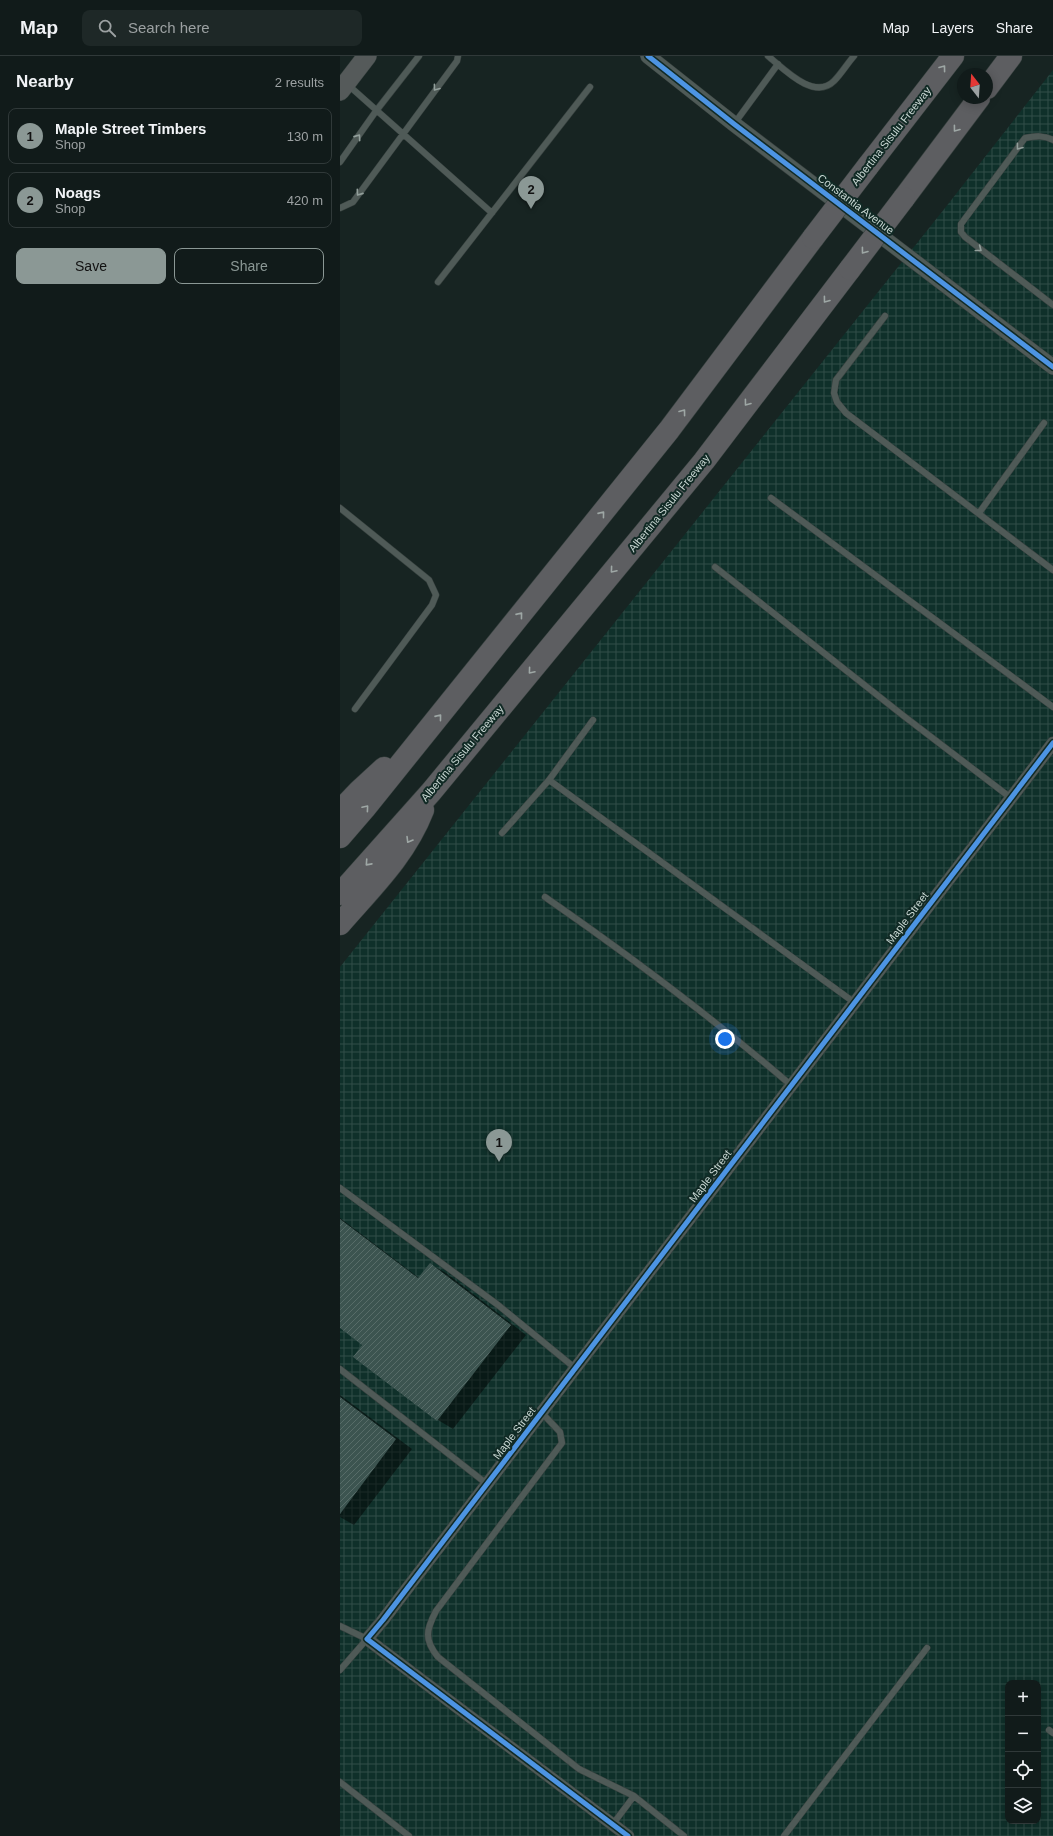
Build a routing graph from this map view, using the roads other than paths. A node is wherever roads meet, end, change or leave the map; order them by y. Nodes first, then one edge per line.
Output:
1 (367, 56) edge
2 (419, 56) edge
3 (458, 56) edge
4 (648, 56) edge
5 (768, 56) edge
6 (854, 56) edge
7 (953, 56) edge
8 (1011, 56) edge
9 (778, 64) junction
10 (993, 80) edge
11 (342, 84) edge
12 (590, 87) dead end
13 (974, 104) edge
14 (376, 111) junction
15 (734, 124) junction
16 (402, 134) junction
17 (1053, 140) edge
18 (340, 162) edge
19 (340, 208) edge
20 (492, 213) junction
21 (438, 282) dead end
22 (1053, 305) edge
23 (885, 316) dead end
24 (1053, 367) edge
25 (1044, 423) dead end
26 (771, 498) dead end
27 (340, 508) edge
28 (979, 513) junction
29 (714, 567) dead end
30 (1053, 570) edge
31 (1053, 708) edge
32 (355, 709) dead end
33 (593, 720) dead end
34 (1053, 743) edge
35 (414, 747) junction
36 (549, 780) junction
37 (431, 792) junction
38 (1011, 798) junction
39 (340, 811) edge
40 (502, 833) dead end
41 (340, 837) edge
42 (340, 894) edge
43 (545, 897) dead end
44 (340, 924) edge
45 (855, 1003) junction
46 (792, 1086) junction
47 (340, 1188) edge
48 (576, 1368) junction
49 (340, 1369) edge
50 (542, 1413) junction
51 (487, 1484) junction
52 (340, 1626) edge
53 (367, 1639) junction
54 (928, 1648) dead end
55 (340, 1670) edge
56 (340, 1782) edge
57 (634, 1796) junction
58 (613, 1824) junction
59 (409, 1836) edge
60 (628, 1836) edge
61 (684, 1836) edge
62 (784, 1836) edge

1 - 11 main road
2 - 14 lane
3 -> 16 lane
4 - 15 street, Constantia Avenue
5 - 9 lane
6 - 9 lane
35 -> 7 highway, Albertina Sisulu Freeway, bridge
8 - 10 highway
9 - 15 lane
11 - 14 lane
12 - 20 lane
13 -> 37 highway, Albertina Sisulu Freeway, bridge
14 - 16 lane
18 -> 14 lane
15 - 24 street, Constantia Avenue
16 -> 19 lane
16 - 20 lane
17 -> 22 lane
20 - 21 lane
23 - 28 lane
25 - 28 lane
26 - 31 lane
27 - 32 lane
28 - 30 lane
29 - 38 lane
33 - 36 lane
34 - 38 street, Maple Street
35 - 39 highway
41 -> 35 highway, Albertina Sisulu Freeway
36 - 40 lane
36 - 45 lane
37 -> 42 highway, Albertina Sisulu Freeway
37 -> 44 highway
38 - 45 street, Maple Street
43 - 46 lane
45 - 46 street, Maple Street
46 - 48 street, Maple Street
47 - 48 lane
48 - 50 street, Maple Street
49 - 51 lane
50 - 51 street, Maple Street
50 - 57 lane
51 - 53 street, Maple Street
52 - 53 lane
53 - 55 lane
53 - 58 street
54 - 62 lane
56 - 59 lane
57 - 58 lane
57 - 61 lane
58 - 60 street

